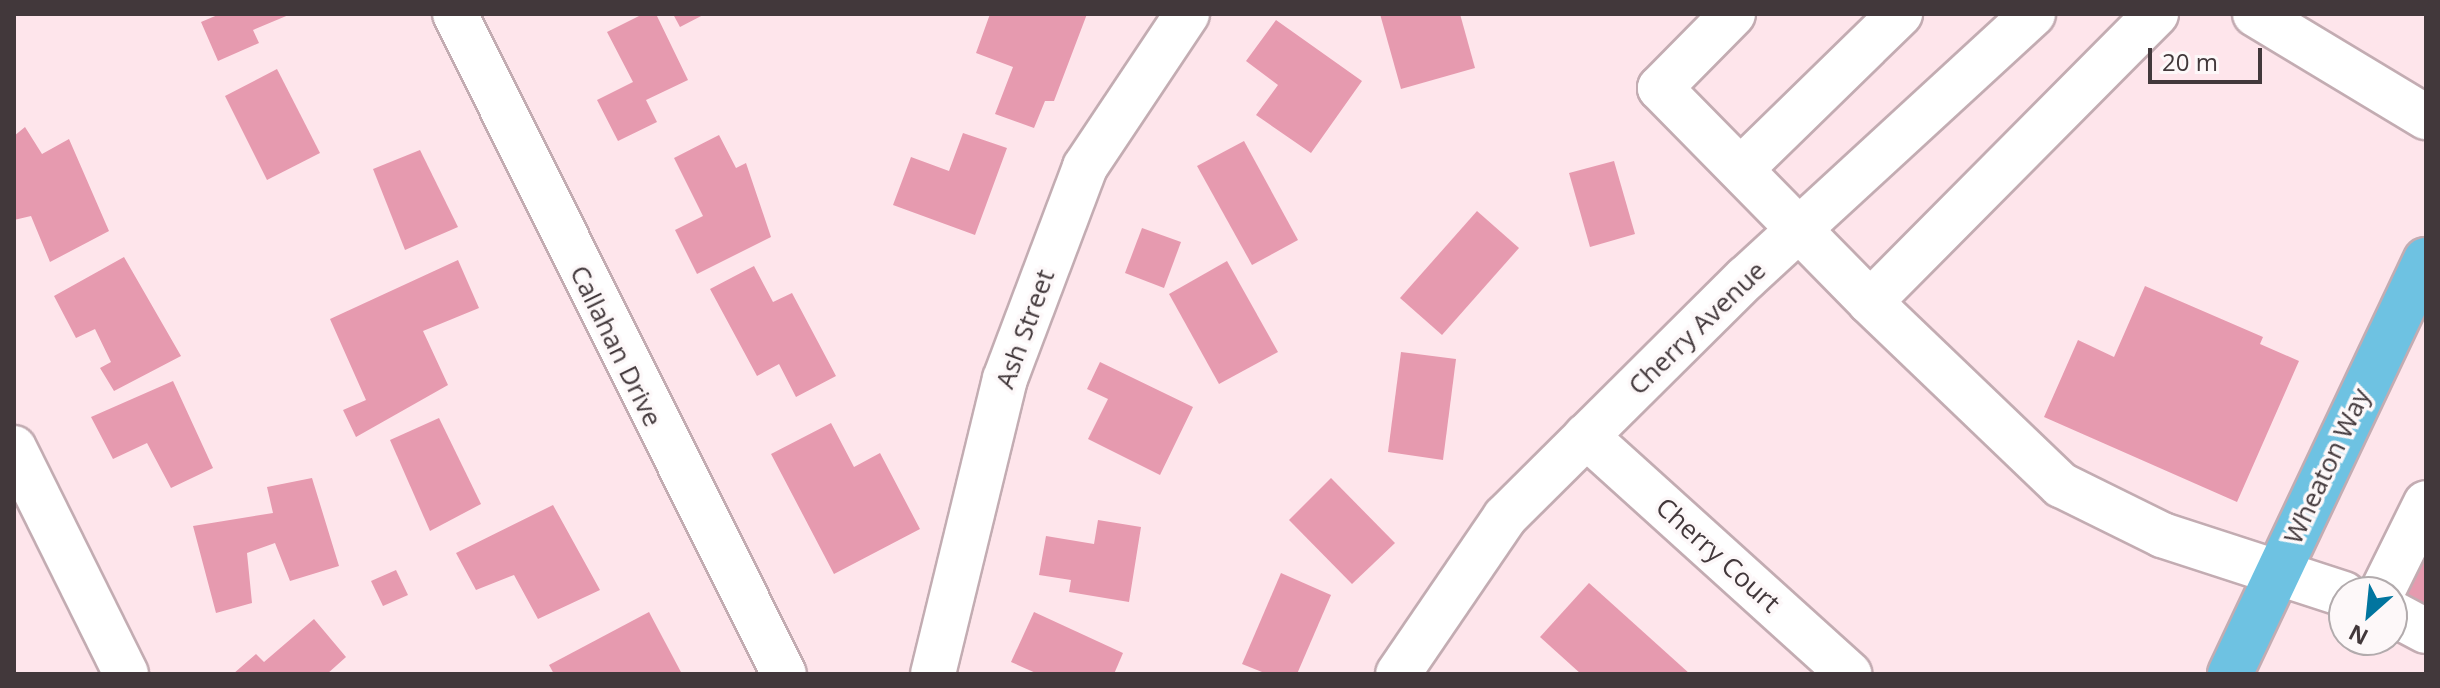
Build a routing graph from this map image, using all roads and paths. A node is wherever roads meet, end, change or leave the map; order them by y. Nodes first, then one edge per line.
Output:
1 (455, 14) edge
2 (1733, 14) edge
3 (1900, 14) edge
4 (2033, 14) edge
5 (2156, 14) edge
6 (2255, 14) edge
7 (1185, 15) edge
8 (2426, 117) edge
9 (1742, 168) junction
10 (1802, 229) junction
11 (2426, 260) edge
12 (1870, 302) junction
13 (1586, 436) junction
14 (14, 448) edge
15 (2426, 503) edge
16 (2277, 573) junction
17 (2390, 576) edge
18 (2328, 589) edge
19 (2408, 621) edge
20 (2426, 631) edge
21 (126, 674) edge
22 (784, 674) edge
23 (933, 674) edge
24 (1398, 674) edge
25 (1849, 674) edge
26 (2230, 674) edge

1 - 22 street, Callahan Drive
2 - 9 street
3 - 9 street
4 - 10 street, Cherry Avenue
5 - 12 street
6 - 8 street
7 - 23 street, Ash Street
9 - 10 street
10 - 12 street
10 - 13 street, Cherry Avenue
11 - 16 main road, Wheaton Way
12 - 16 street
13 - 24 street, Cherry Avenue
13 - 25 street, Cherry Court
14 - 21 street
15 - 17 street
16 - 18 street
16 - 26 main road, Wheaton Way
19 - 20 street

